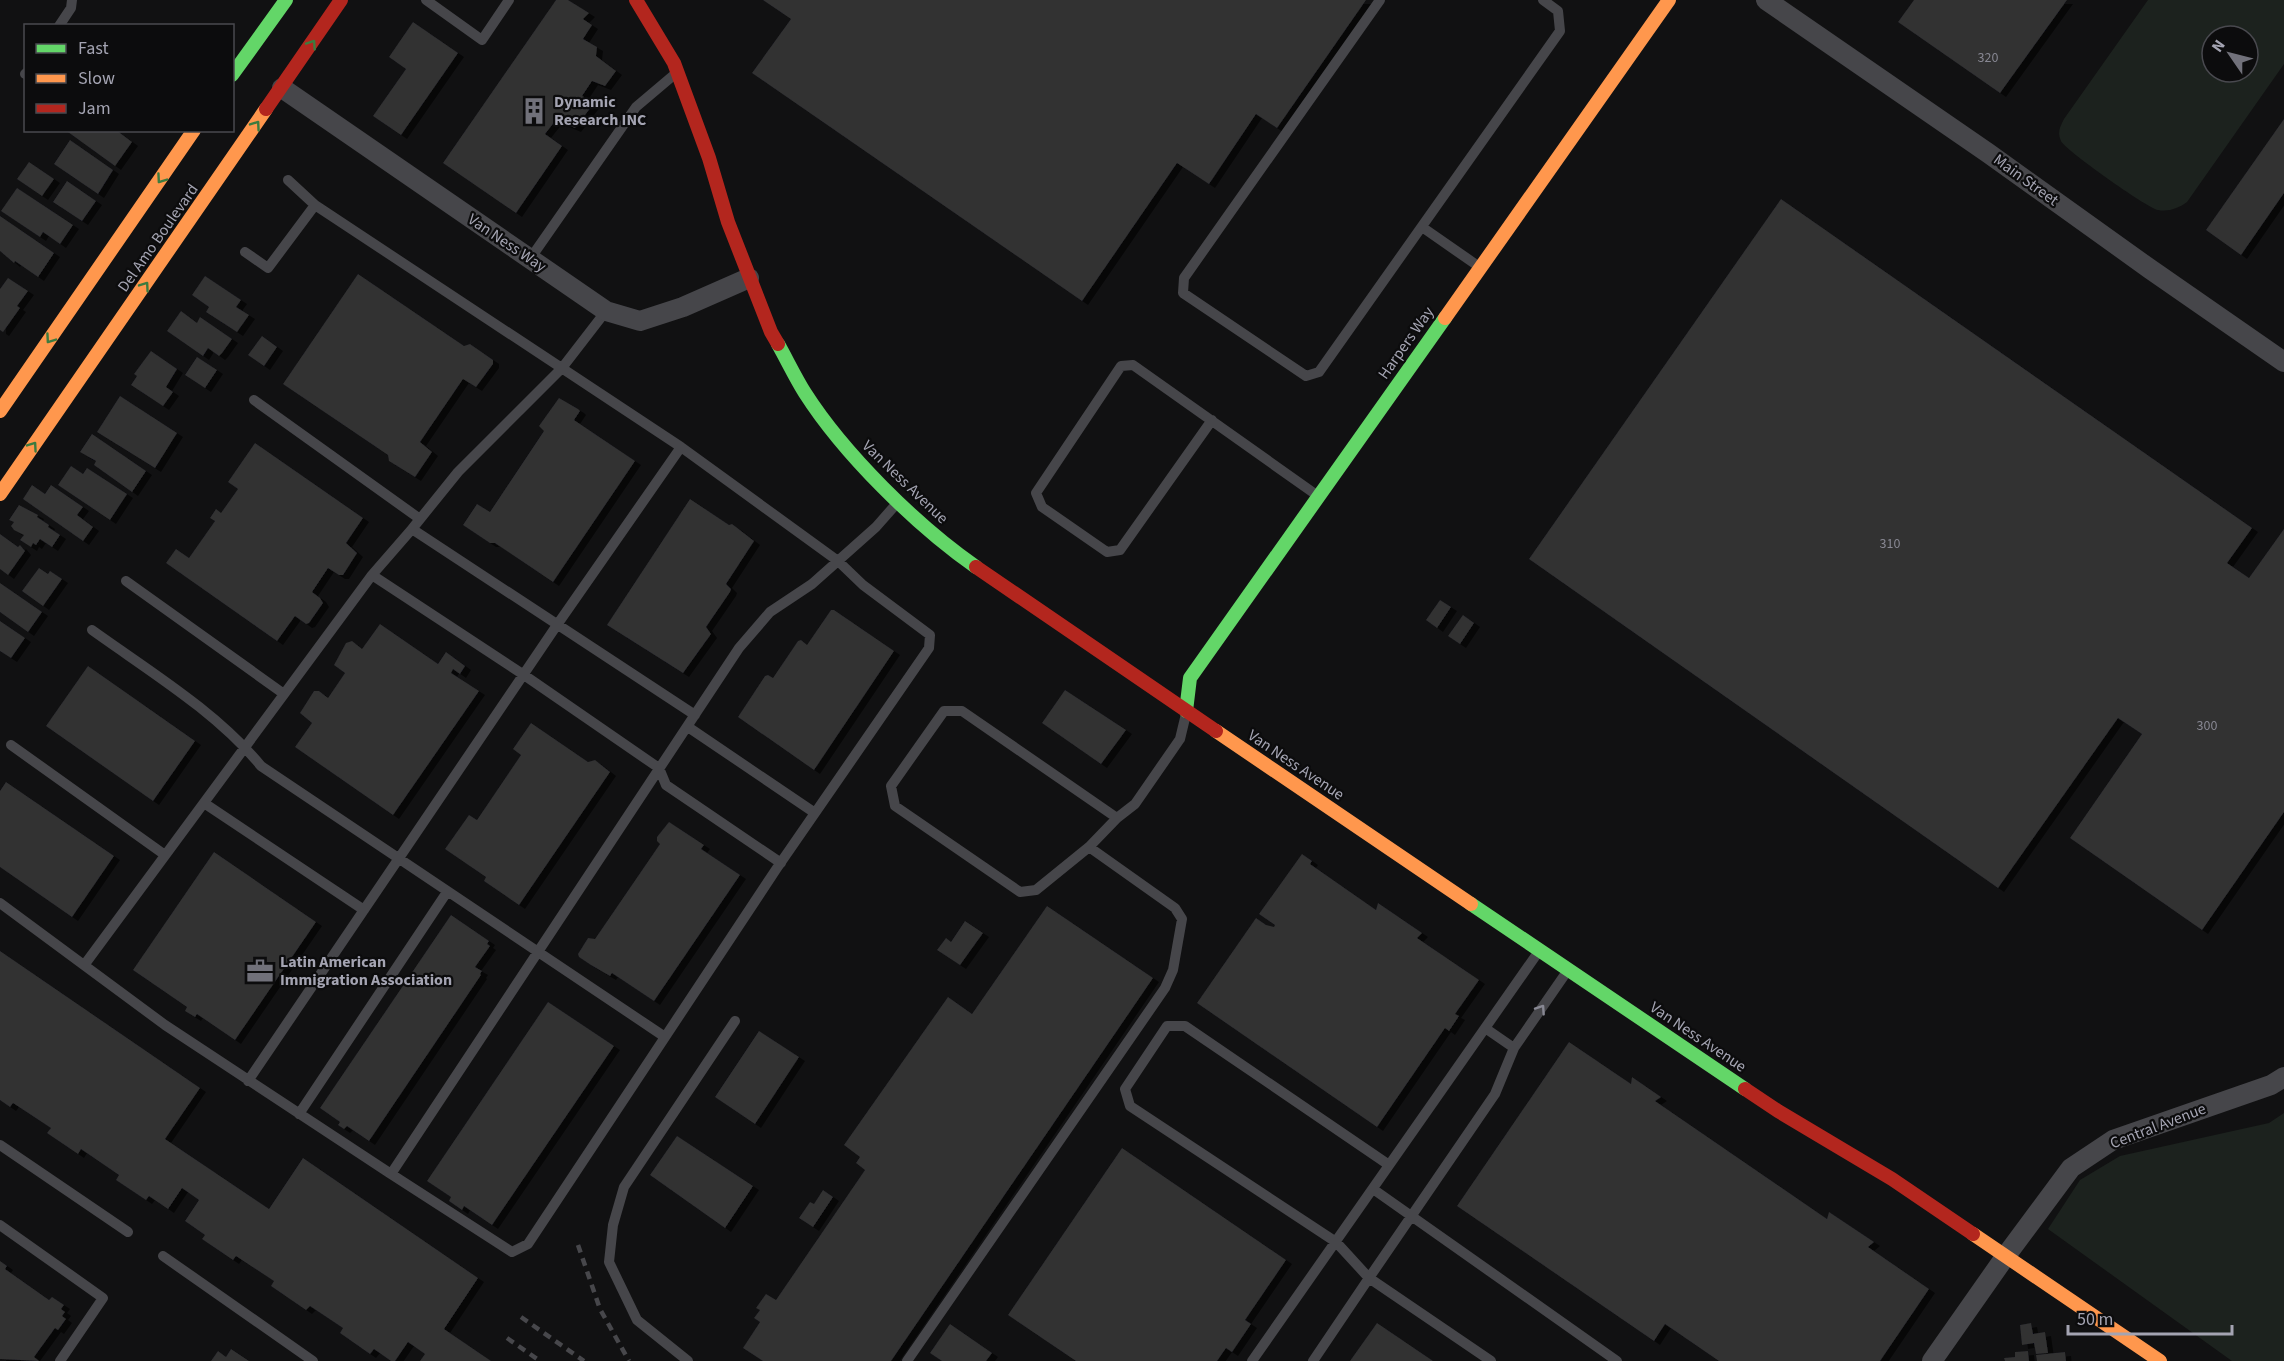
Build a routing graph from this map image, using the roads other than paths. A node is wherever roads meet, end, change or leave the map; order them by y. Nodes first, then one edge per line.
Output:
1 (72, 0) edge
2 (286, 0) edge
3 (341, 0) edge
4 (426, 0) edge
5 (509, 0) edge
6 (636, 0) edge
7 (1380, 0) edge
8 (1543, 0) edge
9 (1669, 0) edge
10 (1766, 0) edge
11 (60, 24) edge
12 (234, 72) edge
13 (677, 72) junction
14 (282, 88) junction
15 (193, 132) edge
16 (288, 180) dead end
17 (315, 205) junction
18 (1422, 227) junction
19 (245, 252) dead end
20 (530, 259) junction
21 (1480, 268) junction
22 (749, 278) junction
23 (606, 311) junction
24 (2284, 362) edge
25 (562, 368) junction
26 (254, 400) dead end
27 (0, 411) edge
28 (1212, 420) junction
29 (681, 447) junction
30 (0, 494) edge
31 (1318, 496) junction
32 (898, 502) junction
33 (420, 519) junction
34 (412, 529) junction
35 (838, 561) junction
36 (372, 574) junction
37 (126, 581) dead end
38 (557, 625) junction
39 (92, 630) dead end
40 (524, 675) junction
41 (284, 694) junction
42 (1186, 711) junction
43 (695, 716) junction
44 (688, 728) junction
45 (11, 745) dead end
46 (245, 747) junction
47 (658, 768) junction
48 (204, 803) junction
49 (815, 813) junction
50 (1117, 818) junction
51 (1089, 847) junction
52 (165, 855) junction
53 (398, 859) junction
54 (781, 863) junction
55 (447, 892) junction
56 (0, 903) edge
57 (364, 910) junction
58 (1540, 950) junction
59 (539, 953) junction
60 (84, 964) junction
61 (1568, 969) junction
62 (735, 1020) dead end
63 (1485, 1028) junction
64 (665, 1037) junction
65 (1514, 1048) junction
66 (2284, 1077) edge
67 (248, 1081) junction
68 (299, 1114) junction
69 (0, 1145) edge
70 (1389, 1166) junction
71 (391, 1174) junction
72 (1373, 1189) junction
73 (1410, 1217) junction
74 (0, 1225) edge
75 (128, 1232) dead end
76 (1336, 1242) junction
77 (163, 1256) dead end
78 (2005, 1257) junction
79 (1368, 1278) junction
80 (60, 1361) edge
81 (313, 1361) edge
82 (688, 1361) edge
83 (907, 1361) edge
84 (1252, 1361) edge
85 (1313, 1361) edge
86 (1491, 1361) edge
87 (1617, 1361) edge
88 (1932, 1361) edge
89 (2160, 1361) edge

1 - 11 lane
2 - 12 main road
14 -> 3 main road, Del Amo Boulevard
4 - 5 lane
6 - 13 main road, Van Ness Avenue
7 - 18 lane
8 - 18 lane
9 - 21 main road, Harpers Way
10 - 24 street, Main Street
13 - 20 lane
13 - 22 main road, Van Ness Avenue
14 - 20 street, Van Ness Way
30 -> 14 main road, Del Amo Boulevard
15 -> 27 main road, Del Amo Boulevard
16 - 17 lane
17 - 19 lane
17 - 25 lane
18 - 21 lane
20 - 23 street, Van Ness Way
21 - 31 main road, Harpers Way
22 - 23 street, Van Ness Way
22 - 32 main road, Van Ness Avenue
23 - 25 lane
25 - 29 lane
25 - 33 lane
26 - 33 lane
28 - 28 lane
28 - 31 lane
29 - 35 lane
29 - 38 lane
31 - 42 main road, Harpers Way
32 - 35 lane
32 - 42 main road, Van Ness Avenue
33 - 34 lane
34 - 36 lane
34 - 38 lane
35 - 43 lane
35 - 49 lane
36 - 40 lane
36 - 41 lane
37 - 41 lane
38 - 40 lane
38 - 43 lane
39 - 46 lane
40 - 47 lane
40 - 53 lane
41 - 46 lane
42 - 50 lane
42 - 58 main road, Van Ness Avenue
43 - 44 lane
44 - 47 lane
44 - 49 lane
45 - 52 lane
46 - 48 lane
46 - 53 lane
47 - 54 lane
47 - 59 lane
48 - 52 lane
48 - 57 lane
49 - 54 lane
50 - 51 lane
50 - 51 lane
51 - 83 lane
52 - 60 lane
53 - 55 lane
53 - 57 lane
54 - 64 lane
55 - 59 lane
55 - 68 lane
56 - 60 lane
57 - 67 lane
58 - 61 main road, Van Ness Avenue
58 - 63 lane
59 - 64 lane
59 - 71 lane
60 - 67 lane
65 -> 61 lane
61 - 78 main road, Van Ness Avenue
62 - 82 lane
63 - 65 lane
63 - 70 lane
64 - 71 lane
65 - 73 lane
66 - 78 street, Central Avenue
67 - 68 lane
68 - 71 lane
69 - 75 lane
70 - 72 lane
70 - 76 lane
72 - 73 lane
72 - 76 lane
73 - 79 lane
73 - 87 lane
74 - 80 lane
76 - 79 lane
76 - 84 lane
77 - 81 lane
78 - 88 street, Central Avenue
78 - 89 main road, Van Ness Avenue
79 - 85 lane
79 - 86 lane

